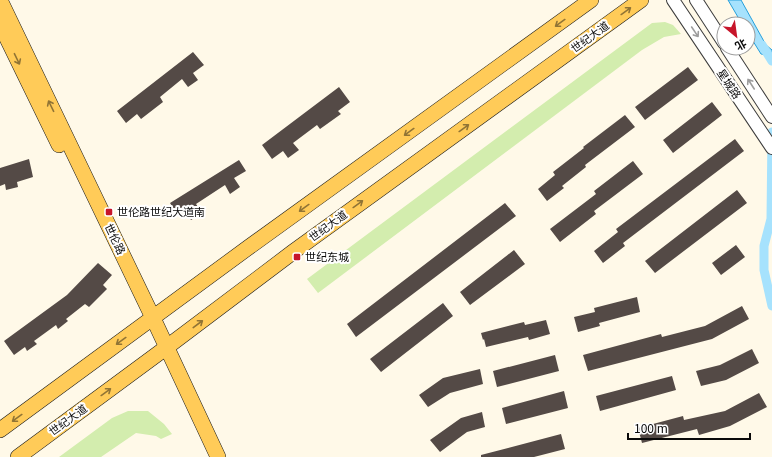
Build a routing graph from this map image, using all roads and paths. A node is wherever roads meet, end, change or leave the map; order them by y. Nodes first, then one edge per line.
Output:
1 (0, 0) edge
2 (591, 0) edge
3 (641, 0) edge
4 (673, 0) edge
5 (696, 0) edge
6 (0, 24) edge
7 (716, 31) edge
8 (732, 56) edge
9 (772, 117) edge
10 (772, 148) edge
11 (149, 320) junction
12 (163, 350) junction
13 (0, 430) edge
14 (18, 457) edge
15 (206, 457) edge
16 (218, 457) edge

11 -> 1 main road, 世伦路
2 -> 11 main road
12 -> 3 main road, 世纪大道
4 -> 10 street, 星城路
5 - 7 street
6 -> 11 main road, 世伦路
9 -> 8 street, 星城路
11 - 12 main road, 世伦路
11 -> 13 main road
14 -> 12 main road, 世纪大道
12 - 15 main road, 世伦路
12 - 16 main road, 世伦路

